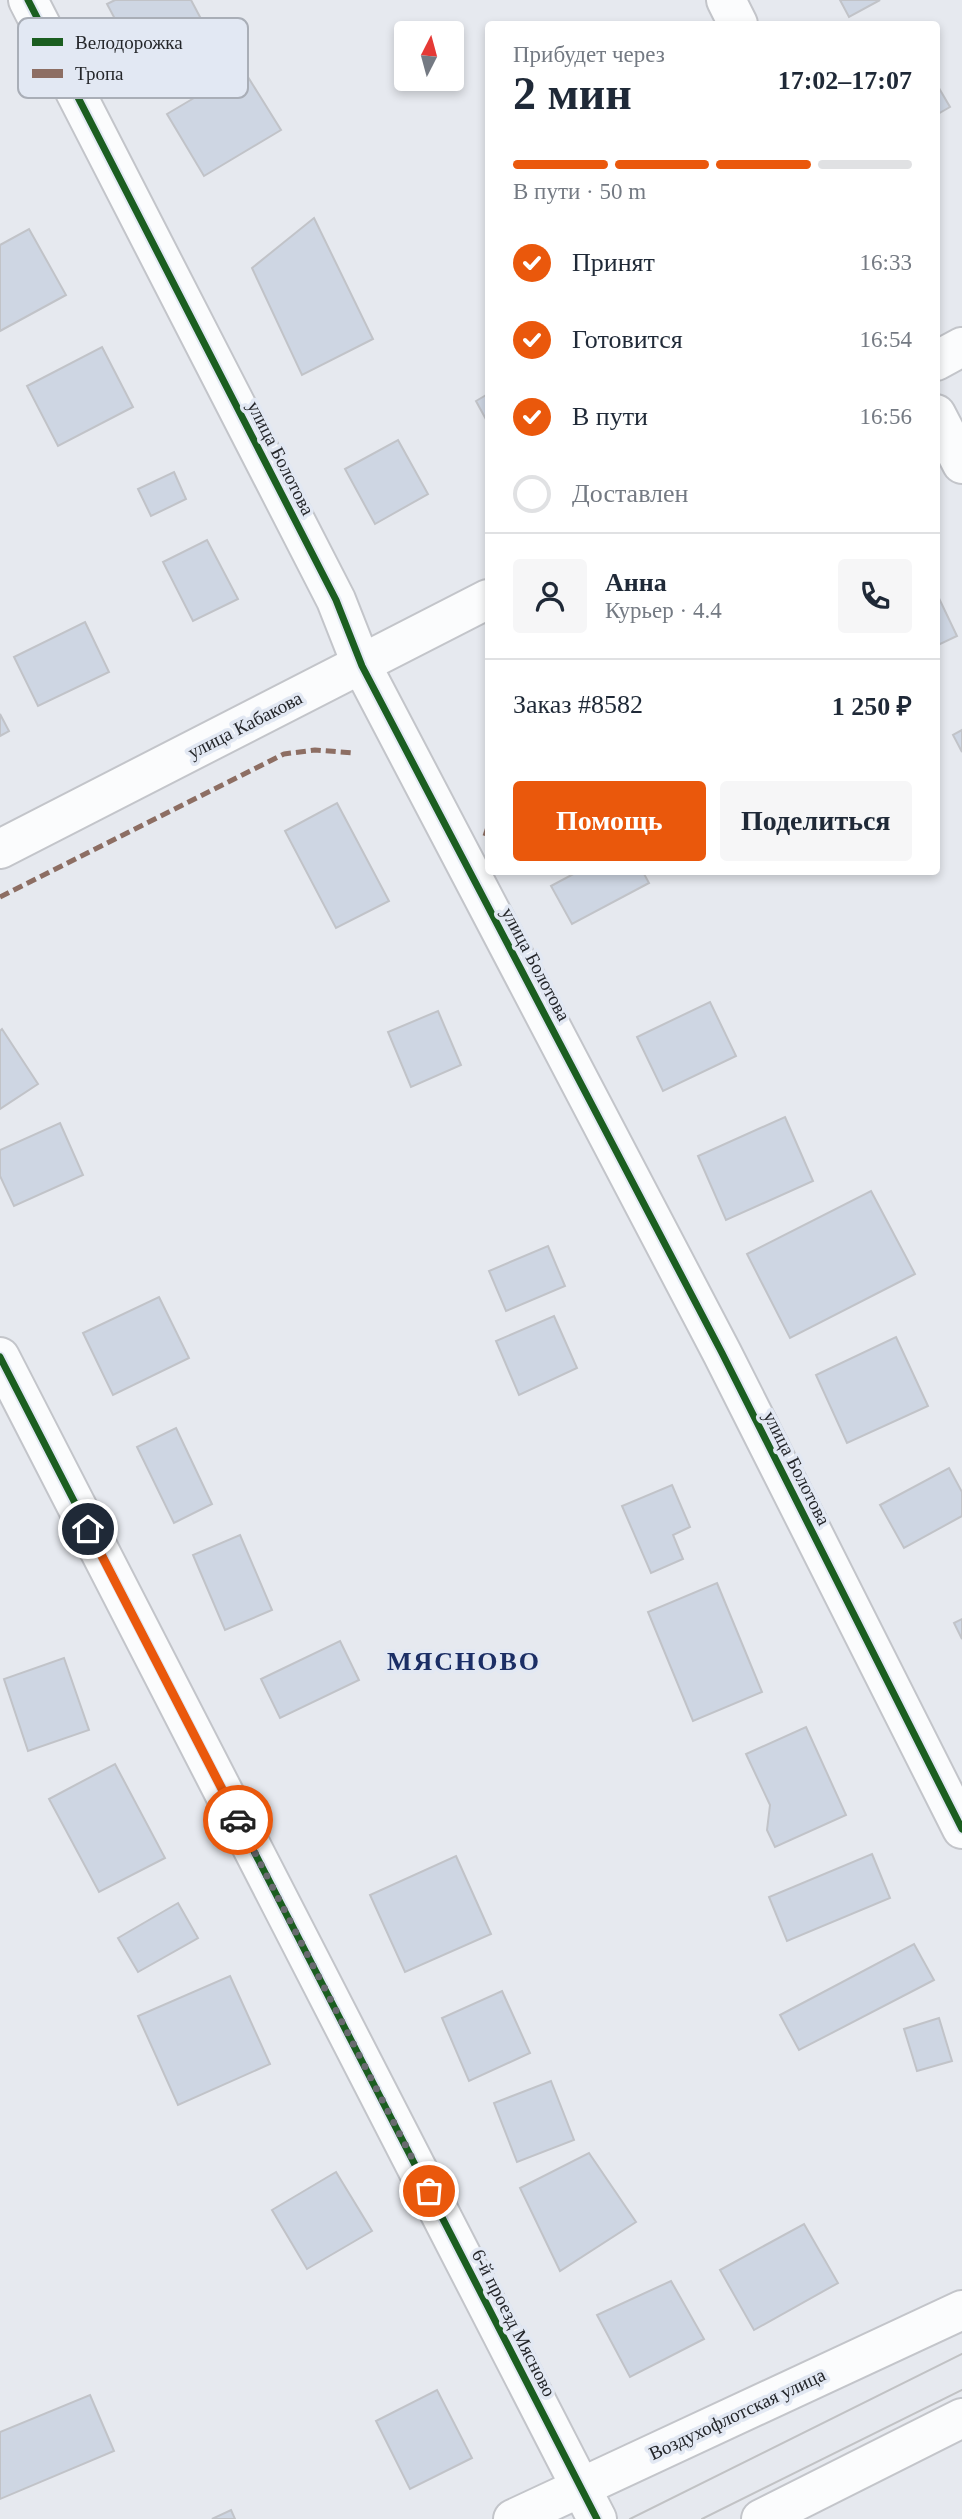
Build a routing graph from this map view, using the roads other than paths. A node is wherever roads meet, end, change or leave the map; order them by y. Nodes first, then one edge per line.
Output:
1 (28, 0) edge
2 (726, 0) edge
3 (37, 18) edge
4 (736, 21) edge
5 (78, 98) edge
6 (962, 347) edge
7 (940, 359) edge
8 (940, 422) edge
9 (962, 464) edge
10 (485, 601) edge
11 (362, 666) junction
12 (0, 849) edge
13 (0, 1357) edge
14 (962, 1829) edge
15 (962, 2310) edge
16 (962, 2418) edge
17 (589, 2502) edge
18 (513, 2519) edge
19 (761, 2519) edge

1 - 3 street, улица Болотова
2 - 4 street
5 - 11 street, улица Болотова
6 - 7 street
8 - 9 street
10 - 11 street, улица Кабакова
11 - 12 street, улица Кабакова
11 - 14 street, улица Болотова
13 - 17 street, 6-й проезд Мясново
15 - 17 street, Воздухофлотская улица
16 - 19 street
17 - 18 street, Воздухофлотская улица

